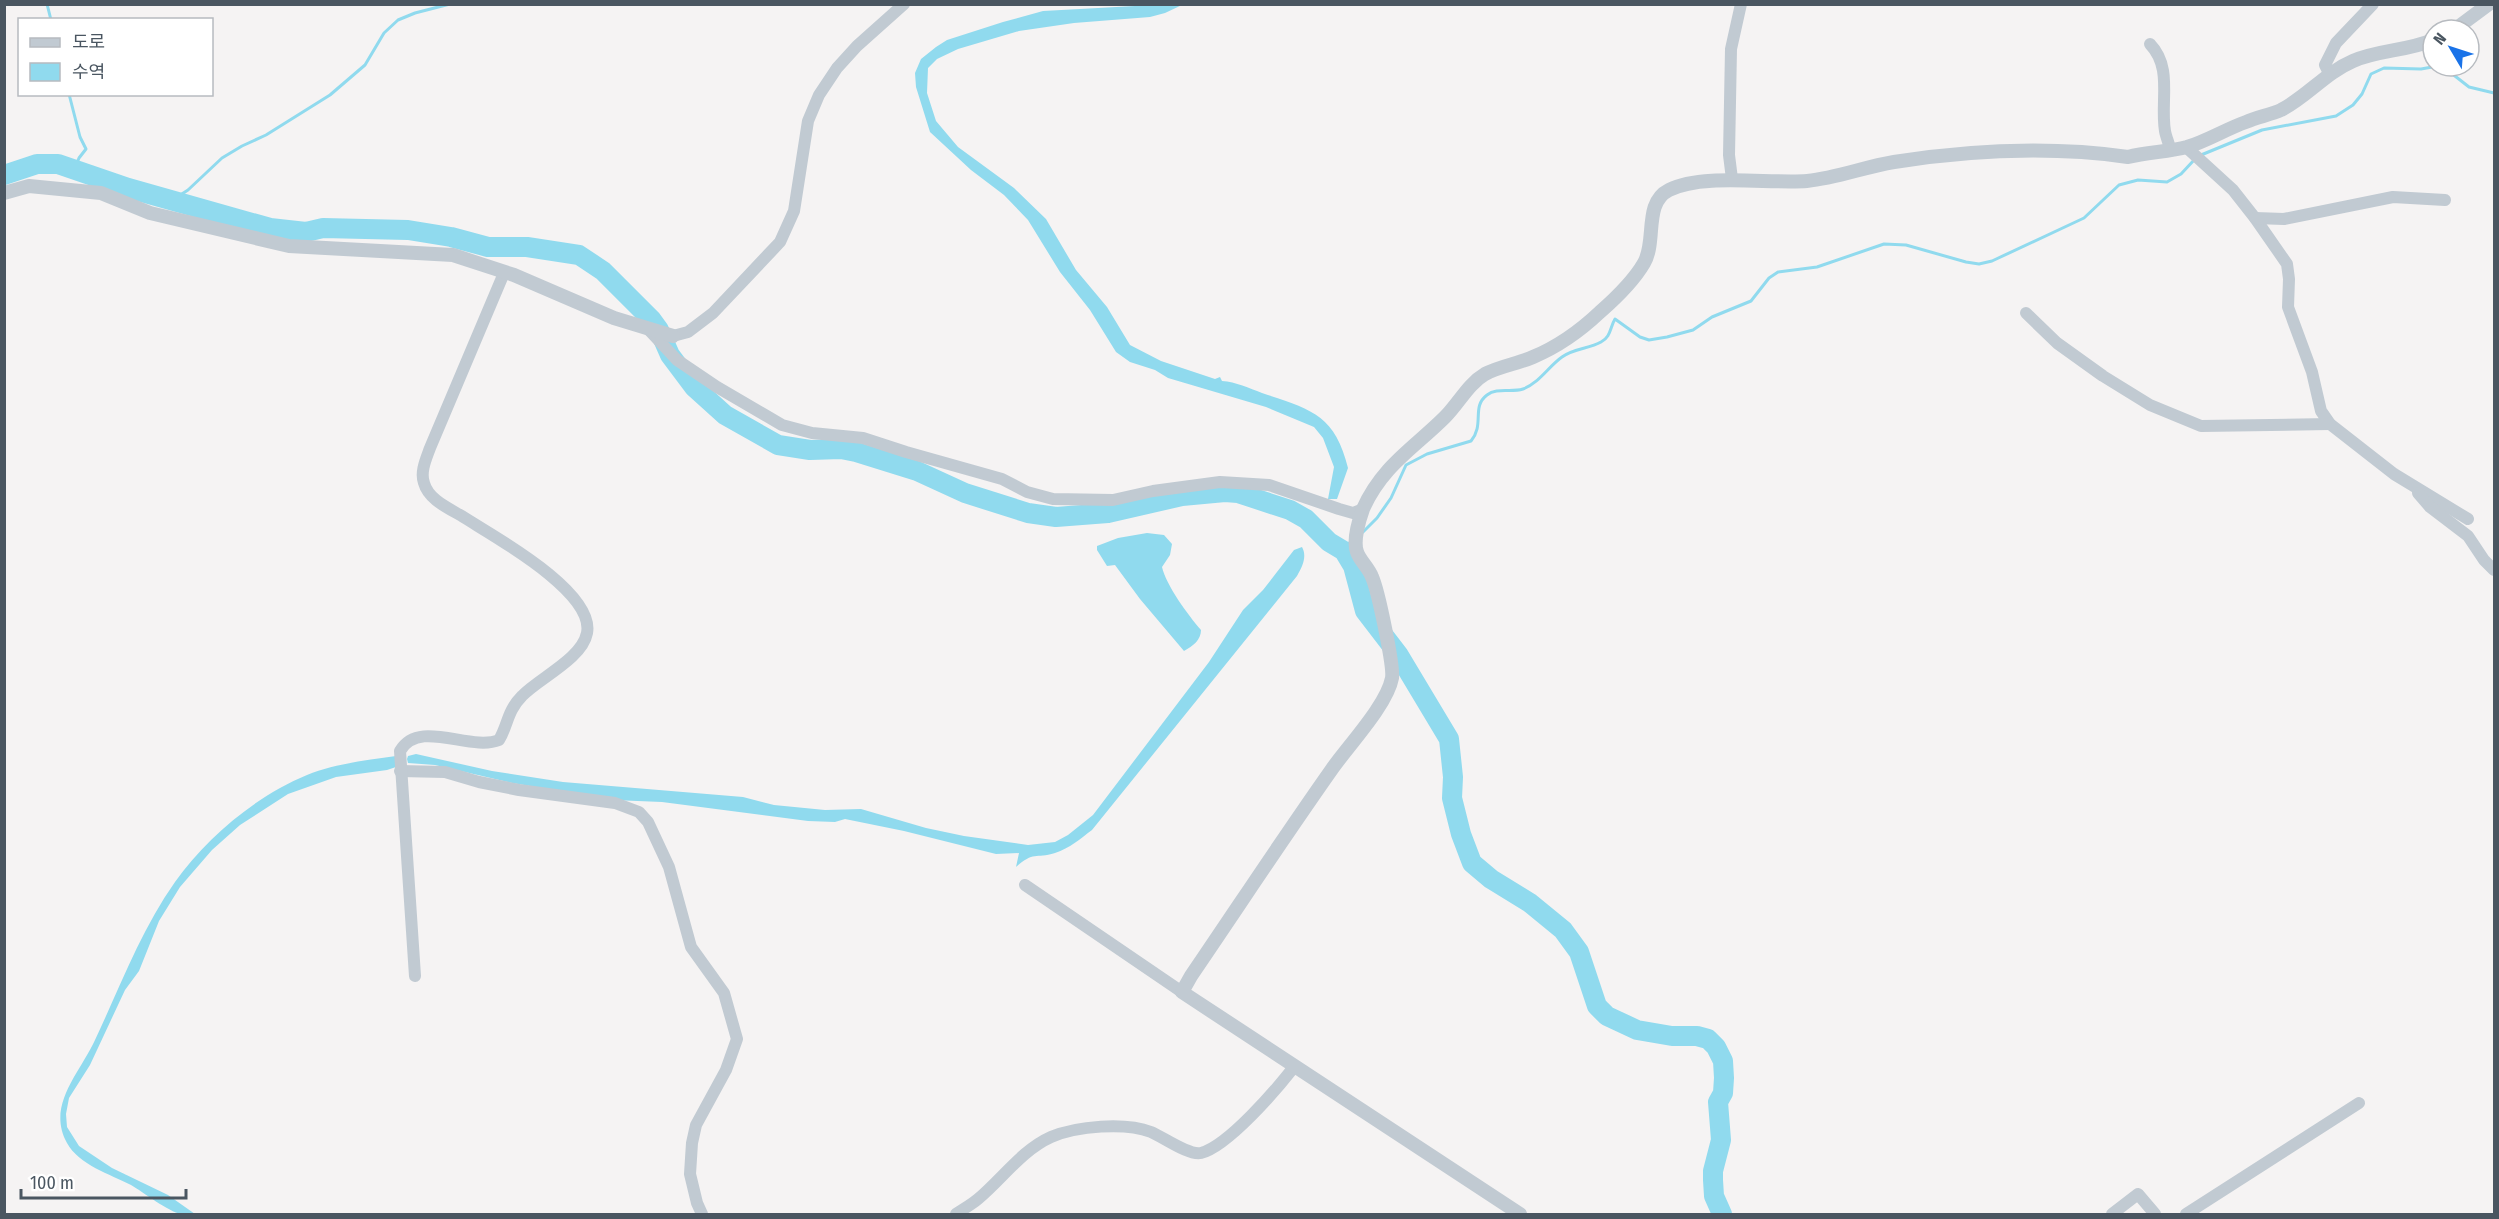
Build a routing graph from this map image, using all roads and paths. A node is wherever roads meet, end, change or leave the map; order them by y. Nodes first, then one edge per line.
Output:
1 (904, 4) edge
2 (1741, 4) edge
3 (2373, 4) edge
4 (2489, 4) edge
5 (2470, 18) edge
6 (2150, 44) dead end
7 (2421, 45) edge
8 (2329, 73) junction
9 (2186, 147) junction
10 (2170, 149) junction
11 (1732, 179) junction
12 (4, 193) edge
13 (2445, 200) dead end
14 (2255, 218) junction
15 (504, 273) junction
16 (2026, 313) dead end
17 (648, 329) junction
18 (673, 336) joint
19 (2330, 424) junction
20 (2394, 474) junction
21 (1363, 509) junction
22 (2468, 519) dead end
23 (2494, 570) edge
24 (400, 771) junction
25 (1024, 885) dead end
26 (416, 976) dead end
27 (1182, 992) junction
28 (1294, 1067) junction
29 (2359, 1103) dead end
30 (702, 1215) edge
31 (956, 1215) edge
32 (1520, 1215) edge
33 (2112, 1215) edge
34 (2155, 1215) edge
35 (2186, 1215) edge

1 - 18 street
2 - 11 street
3 - 8 street
4 - 5 street
6 - 10 street
7 - 8 street
8 - 9 street
9 - 10 street
9 - 14 street
10 - 11 street
11 - 21 street
12 - 15 street
13 - 14 street
14 - 19 street
15 - 17 street
15 - 24 street
16 - 19 street
17 - 18 street
17 - 21 street
19 - 20 street
20 - 22 street
20 - 23 street
21 - 27 street
24 - 26 street
24 - 30 street
25 - 27 street
27 - 28 street
28 - 31 street
28 - 32 street
29 - 35 street
33 - 34 street

